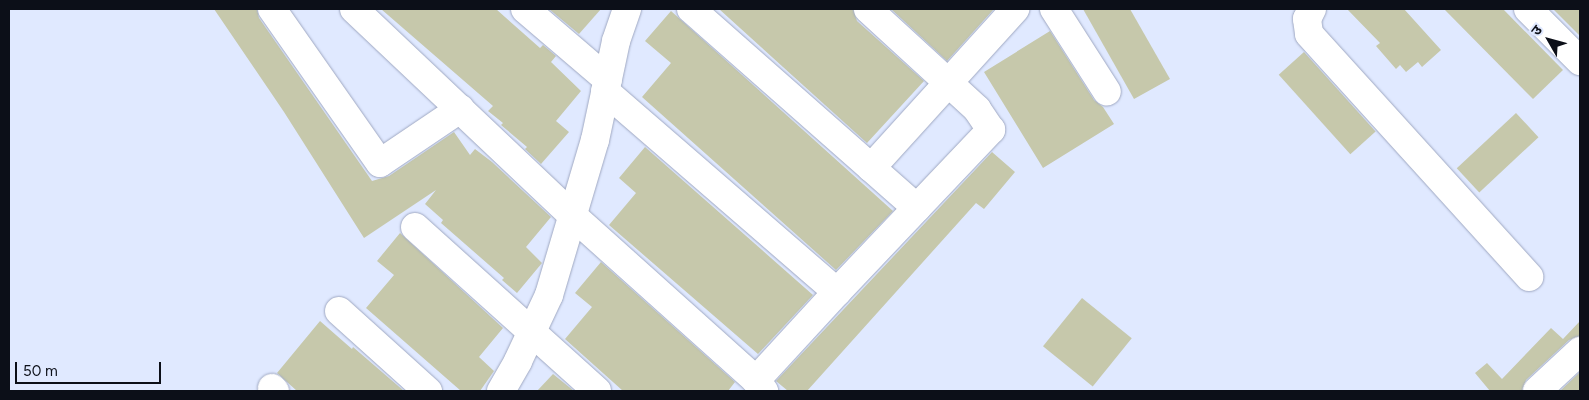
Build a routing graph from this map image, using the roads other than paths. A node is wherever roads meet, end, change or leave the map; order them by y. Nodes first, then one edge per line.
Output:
1 (272, 9) edge
2 (354, 9) edge
3 (524, 9) edge
4 (627, 9) edge
5 (691, 9) edge
6 (868, 9) edge
7 (1015, 9) edge
8 (1054, 9) edge
9 (1312, 9) edge
10 (1528, 9) edge
11 (1580, 61) edge
12 (949, 82) junction
13 (607, 86) junction
14 (1107, 92) dead end
15 (460, 108) junction
16 (871, 168) junction
17 (917, 208) junction
18 (573, 216) junction
19 (415, 227) dead end
20 (1529, 278) dead end
21 (837, 292) junction
22 (339, 310) dead end
23 (531, 331) junction
24 (1580, 351) edge
25 (760, 386) edge
26 (428, 391) edge
27 (501, 391) edge
28 (597, 391) edge
29 (1537, 391) edge

1 - 15 street
2 - 15 street
3 - 13 street
4 - 13 street
5 - 16 street
6 - 12 street
7 - 12 street
8 - 14 street
9 - 20 street
10 - 11 street
12 - 16 street
12 - 17 street
13 - 18 street
13 - 21 street
15 - 18 street
16 - 17 street
17 - 21 street
18 - 23 street
18 - 25 street
19 - 23 street
21 - 25 street
22 - 26 street
23 - 27 street
23 - 28 street
24 - 29 street

